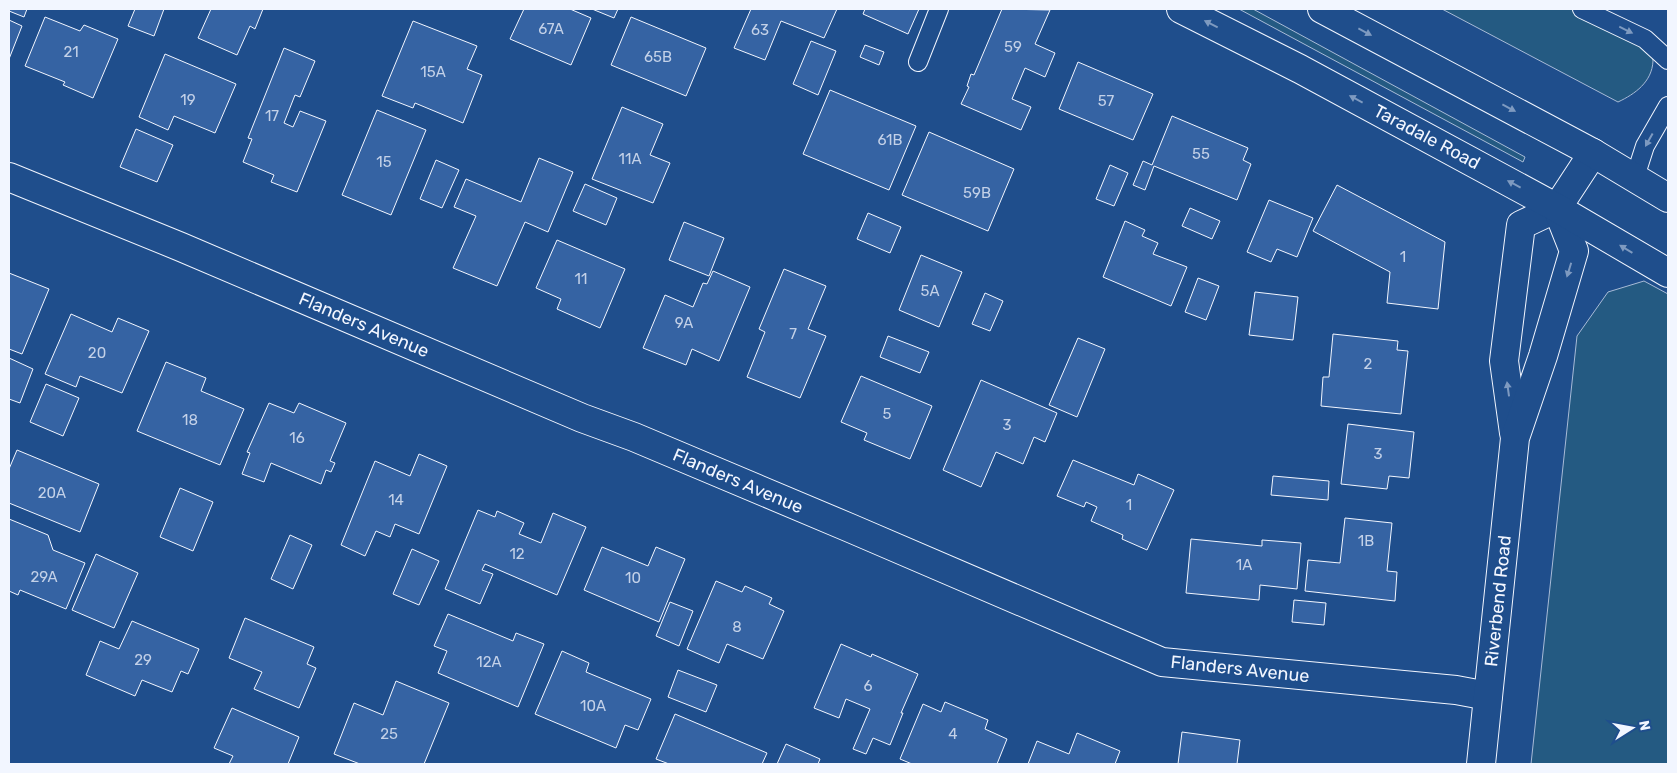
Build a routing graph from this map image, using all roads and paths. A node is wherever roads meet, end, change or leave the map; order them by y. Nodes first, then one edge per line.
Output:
1 (939, 9) edge
2 (1181, 9) edge
3 (1322, 9) edge
4 (1582, 9) edge
5 (1668, 60) edge
6 (918, 62) dead end
7 (1668, 106) edge
8 (1593, 153) junction
9 (9, 177) edge
10 (1635, 177) junction
11 (1668, 198) edge
12 (1557, 208) junction
13 (1668, 273) edge
14 (1515, 438) junction
15 (1488, 696) junction
16 (1481, 764) edge

1 - 6 lane
12 -> 2 main road, Taradale Road
3 -> 8 main road
4 -> 5 lane
7 -> 10 lane
8 - 10 main road
8 - 12 main road
9 - 15 main road, Flanders Avenue
10 - 11 main road
13 -> 12 main road, Taradale Road
12 -> 14 main road, Riverbend Road
14 -> 12 main road, Riverbend Road
14 - 15 main road, Riverbend Road
15 - 16 main road, Riverbend Road

